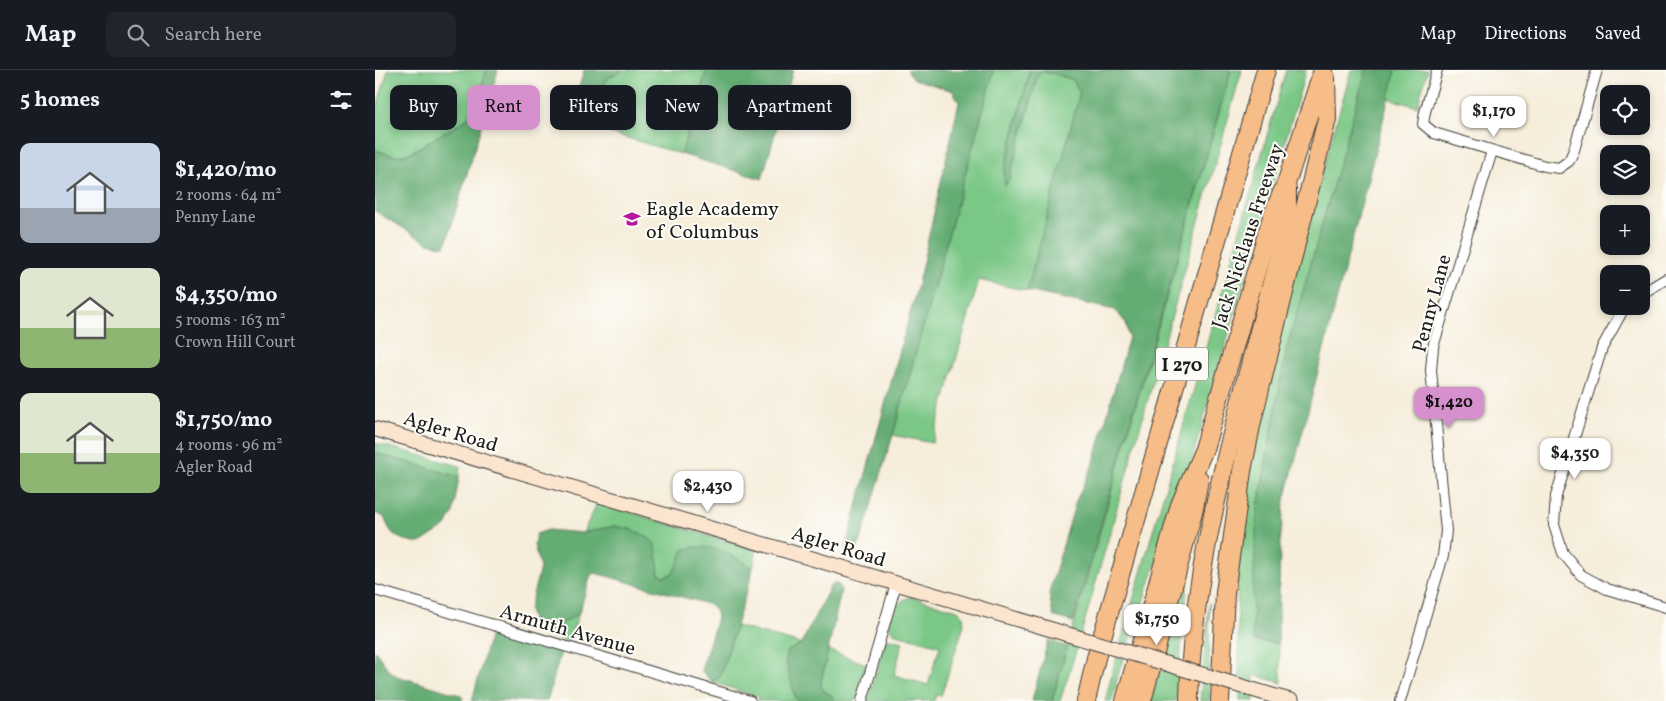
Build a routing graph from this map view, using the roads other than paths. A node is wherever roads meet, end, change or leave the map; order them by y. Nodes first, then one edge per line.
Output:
1 (1267, 70) edge
2 (1324, 70) edge
3 (1437, 70) edge
4 (1597, 70) edge
5 (1492, 151) junction
6 (1287, 181) junction
7 (1666, 279) edge
8 (1650, 289) edge
9 (1620, 315) edge
10 (375, 429) edge
11 (1204, 449) junction
12 (896, 584) junction
13 (375, 590) edge
14 (1666, 607) edge
15 (1222, 655) junction
16 (1096, 658) junction
17 (750, 701) edge
18 (862, 701) edge
19 (1077, 701) edge
20 (1086, 701) edge
21 (1125, 701) edge
22 (1142, 701) edge
23 (1189, 701) edge
24 (1220, 701) edge
25 (1230, 701) edge
26 (1292, 701) edge
27 (1400, 701) edge

1 - 16 highway, Jack Nicklaus Freeway / I 270
2 - 6 highway, Jack Nicklaus Freeway / I 270
2 - 15 highway
3 - 5 street
4 - 5 street
5 - 27 street, Penny Lane
6 - 11 highway, Jack Nicklaus Freeway / I 270
6 - 23 highway
7 - 8 street
9 - 14 street
10 - 12 main road, Agler Road
11 - 21 highway, Jack Nicklaus Freeway / I 270
11 - 22 highway
12 - 18 street
12 - 26 main road, Agler Road, bridge
13 - 17 street, Armuth Avenue
15 - 24 highway
15 - 25 highway
16 - 19 highway
16 - 20 highway, Jack Nicklaus Freeway / I 270

